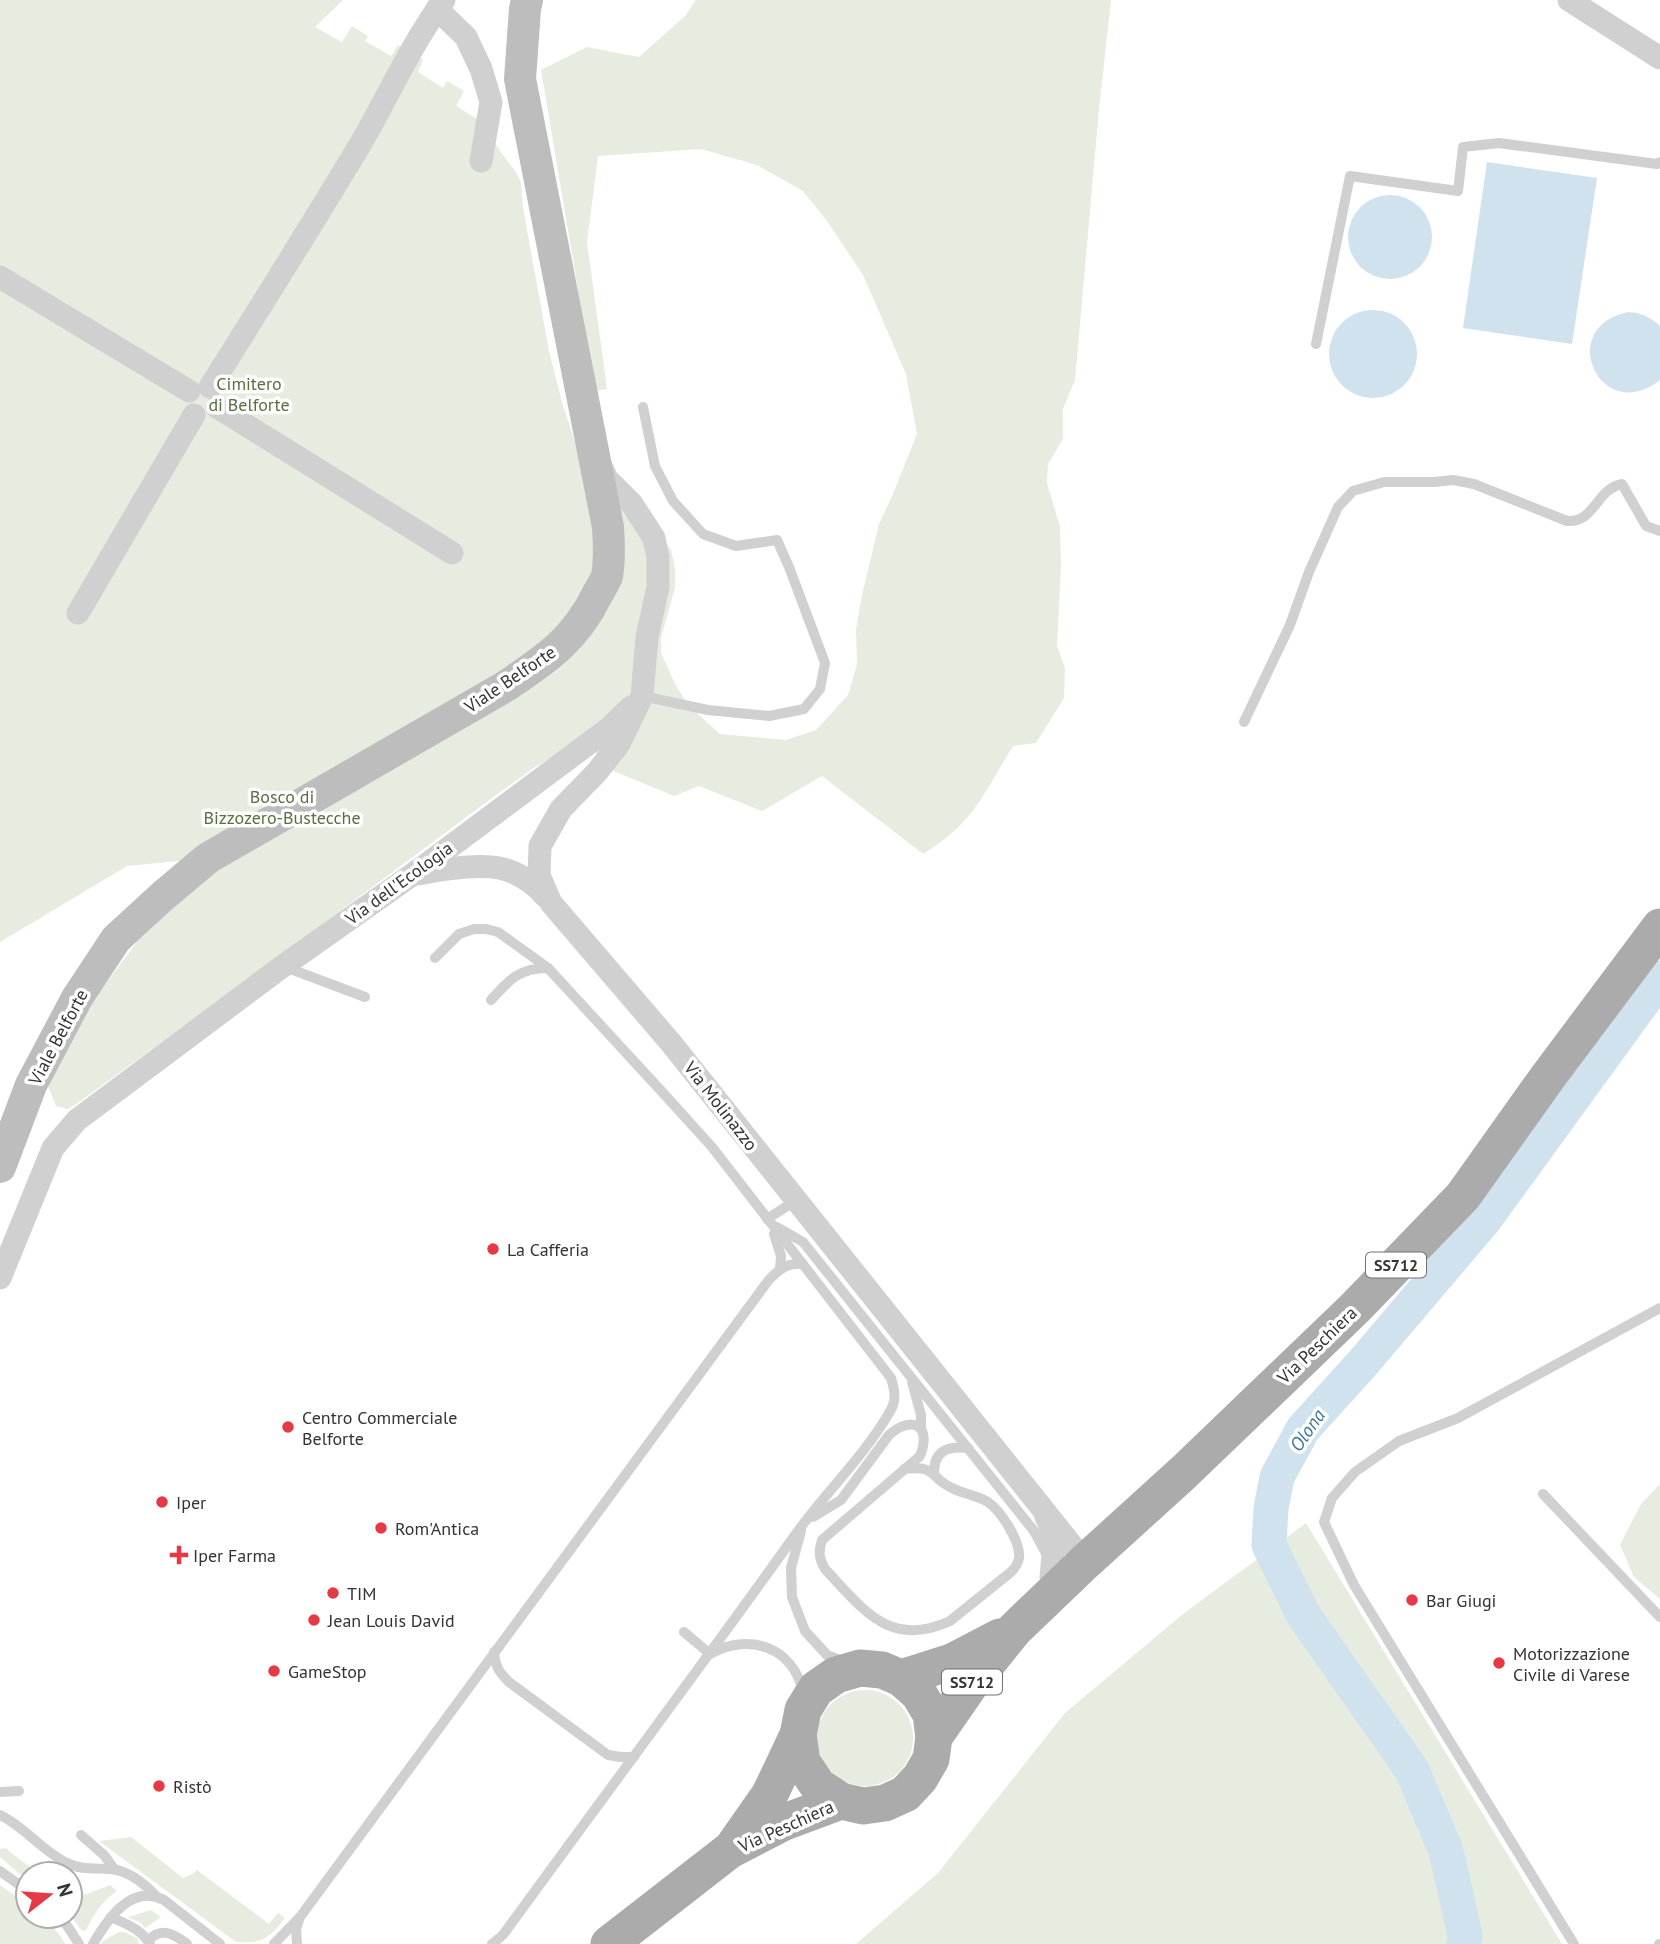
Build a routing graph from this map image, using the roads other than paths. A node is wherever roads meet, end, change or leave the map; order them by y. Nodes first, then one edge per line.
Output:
1 (527, 0) edge
2 (1569, 0) edge
3 (441, 4) edge
4 (1660, 58) edge
5 (481, 161) dead end
6 (1660, 162) edge
7 (0, 277) edge
8 (1316, 344) dead end
9 (205, 395) junction
10 (643, 407) dead end
11 (593, 448) junction
12 (1660, 531) edge
13 (452, 552) dead end
14 (78, 613) dead end
15 (642, 696) junction
16 (1244, 722) dead end
17 (411, 876) junction
18 (551, 903) junction
19 (1660, 927) edge
20 (435, 958) dead end
21 (283, 966) junction
22 (548, 968) junction
23 (365, 997) dead end
24 (491, 1000) dead end
25 (0, 1167) edge
26 (795, 1201) junction
27 (769, 1221) junction
28 (803, 1265) junction
29 (780, 1269) junction
30 (0, 1279) edge
31 (1660, 1308) edge
32 (904, 1368) junction
33 (921, 1429) junction
34 (968, 1448) junction
35 (904, 1469) junction
36 (934, 1473) junction
37 (1543, 1494) dead end
38 (1037, 1503) junction
39 (803, 1523) junction
40 (1085, 1562) junction
41 (1049, 1588) junction
42 (1660, 1617) edge
43 (1014, 1630) junction
44 (684, 1632) dead end
45 (494, 1652) junction
46 (710, 1654) junction
47 (860, 1668) junction
48 (901, 1678) junction
49 (800, 1723) junction
50 (934, 1737) junction
51 (634, 1757) junction
52 (0, 1791) edge
53 (19, 1791) dead end
54 (841, 1801) junction
55 (0, 1815) edge
56 (81, 1835) dead end
57 (730, 1850) junction
58 (114, 1869) junction
59 (157, 1897) junction
60 (111, 1917) junction
61 (300, 1917) junction
62 (149, 1942) edge
63 (93, 1944) edge
64 (187, 1944) edge
65 (220, 1944) edge
66 (274, 1944) edge
67 (297, 1944) edge
68 (492, 1944) edge
69 (609, 1944) edge
70 (1574, 1944) edge

1 - 11 main road, Viale Belforte
2 - 4 street
3 - 5 street
3 - 9 street
6 - 8 lane
7 - 9 street
9 - 13 street
9 - 14 street
10 - 15 lane
11 - 15 street
11 - 25 main road, Viale Belforte
12 - 16 lane
15 - 17 street, Via dell'Ecologia
15 - 18 street, Via Molinazzo
17 - 18 street
17 - 21 street, Via dell'Ecologia
18 - 26 street, Via Molinazzo
19 - 40 main road, Via Peschiera / SS712
20 - 22 lane
21 - 23 lane
21 - 30 street, Via dell'Ecologia
22 - 24 lane
22 - 27 lane
26 - 27 lane
26 - 38 street, Via Molinazzo
27 - 28 lane
27 - 29 lane
27 - 32 lane
28 - 29 lane
28 - 39 lane
29 - 45 lane
31 - 70 lane
32 - 33 lane
32 - 34 lane
33 - 35 lane
33 - 39 lane
34 - 36 lane
34 - 41 lane
35 - 36 lane
35 - 36 lane
37 - 42 lane
38 - 40 street, Via Molinazzo
38 - 41 street, Via Molinazzo
39 - 46 lane
39 - 47 lane
40 - 41 main road, Via Peschiera / SS712
41 - 43 main road, Via Peschiera / SS712
43 - 48 main road, Via Peschiera / SS712
43 - 50 main road, Via Peschiera / SS712
44 - 46 lane
45 - 51 lane
45 - 61 lane
46 - 49 lane
46 - 51 lane
47 - 48 main road
47 - 49 main road, Via Peschiera
48 - 50 main road
49 - 54 main road, Via Peschiera
49 - 57 main road, Via Peschiera
50 - 54 main road, Via Peschiera
51 - 68 lane
52 - 53 lane
54 - 57 main road, Via Peschiera
55 - 58 lane
56 - 58 lane
57 - 69 main road, Via Peschiera
58 - 59 lane
59 - 60 lane
59 - 65 lane
60 - 62 lane
60 - 63 lane
61 - 66 lane
61 - 67 lane
62 - 64 lane

